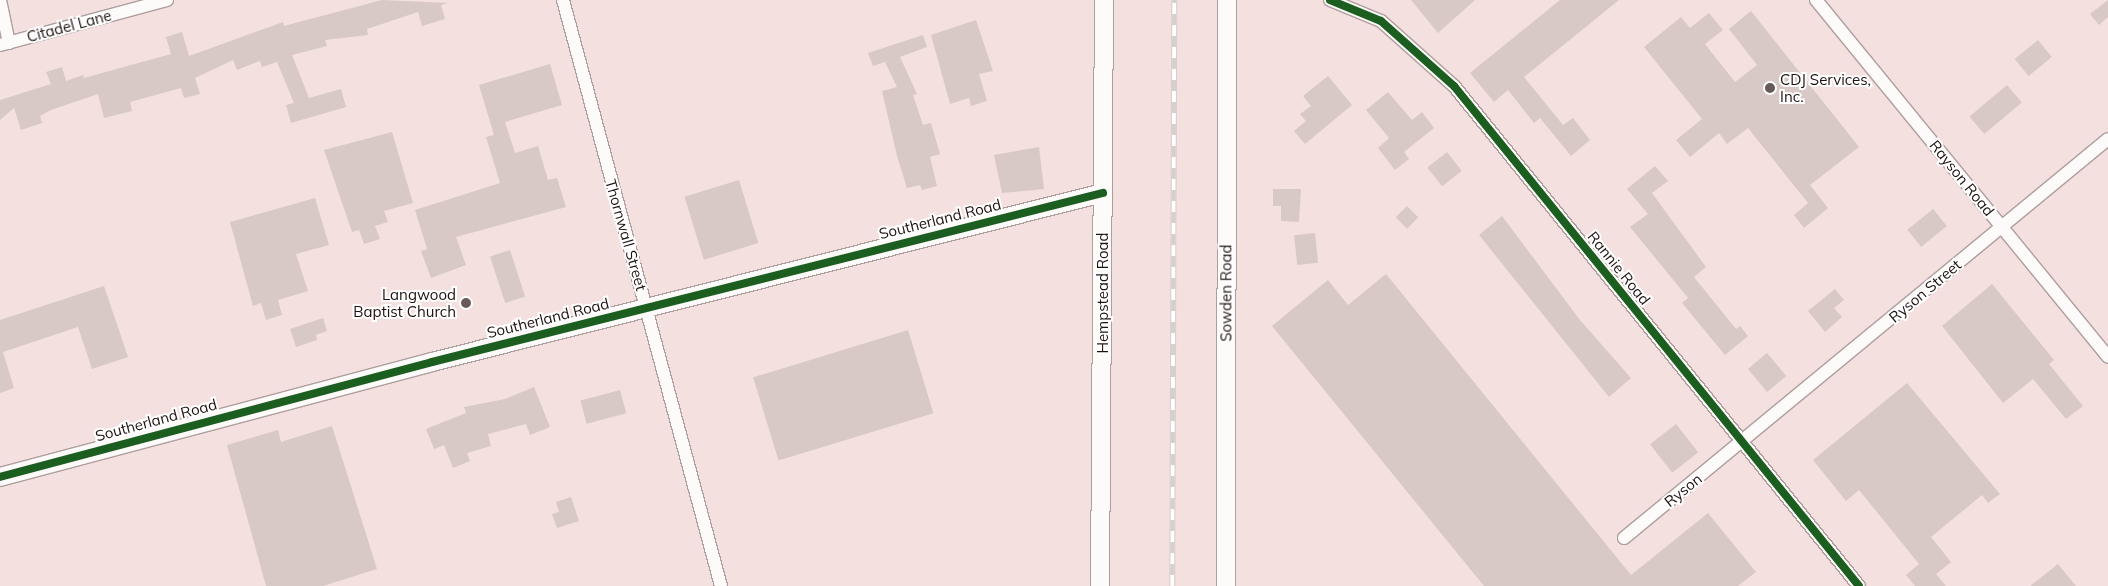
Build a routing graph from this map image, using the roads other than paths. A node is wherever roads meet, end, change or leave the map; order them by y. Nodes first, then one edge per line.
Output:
1 (0, 0) edge
2 (168, 0) edge
3 (563, 0) edge
4 (1104, 0) edge
5 (1227, 0) edge
6 (1330, 0) edge
7 (1816, 0) edge
8 (4, 44) edge
9 (2108, 139) edge
10 (1104, 193) junction
11 (2002, 227) junction
12 (646, 307) junction
13 (2108, 357) edge
14 (1742, 442) junction
15 (0, 476) edge
16 (1624, 538) dead end
17 (721, 586) edge
18 (1100, 586) edge
19 (1226, 586) edge
20 (1859, 586) edge

1 - 8 street
2 - 8 street, Citadel Lane
3 - 12 street, Thornwall Street
4 - 10 street, Hempstead Road
5 - 19 street, Sowden Road
6 - 14 street, Rannie Road
7 - 11 street, Rayson Road
9 - 11 street, Ryson Street
10 - 12 street, Southerland Road
10 - 18 street, Hempstead Road
11 - 13 street, Rayson Road
11 - 14 street, Ryson Street
12 - 15 street, Southerland Road
12 - 17 street, Thornwall Street
14 - 16 street, Ryson
14 - 20 street, Rannie Road

